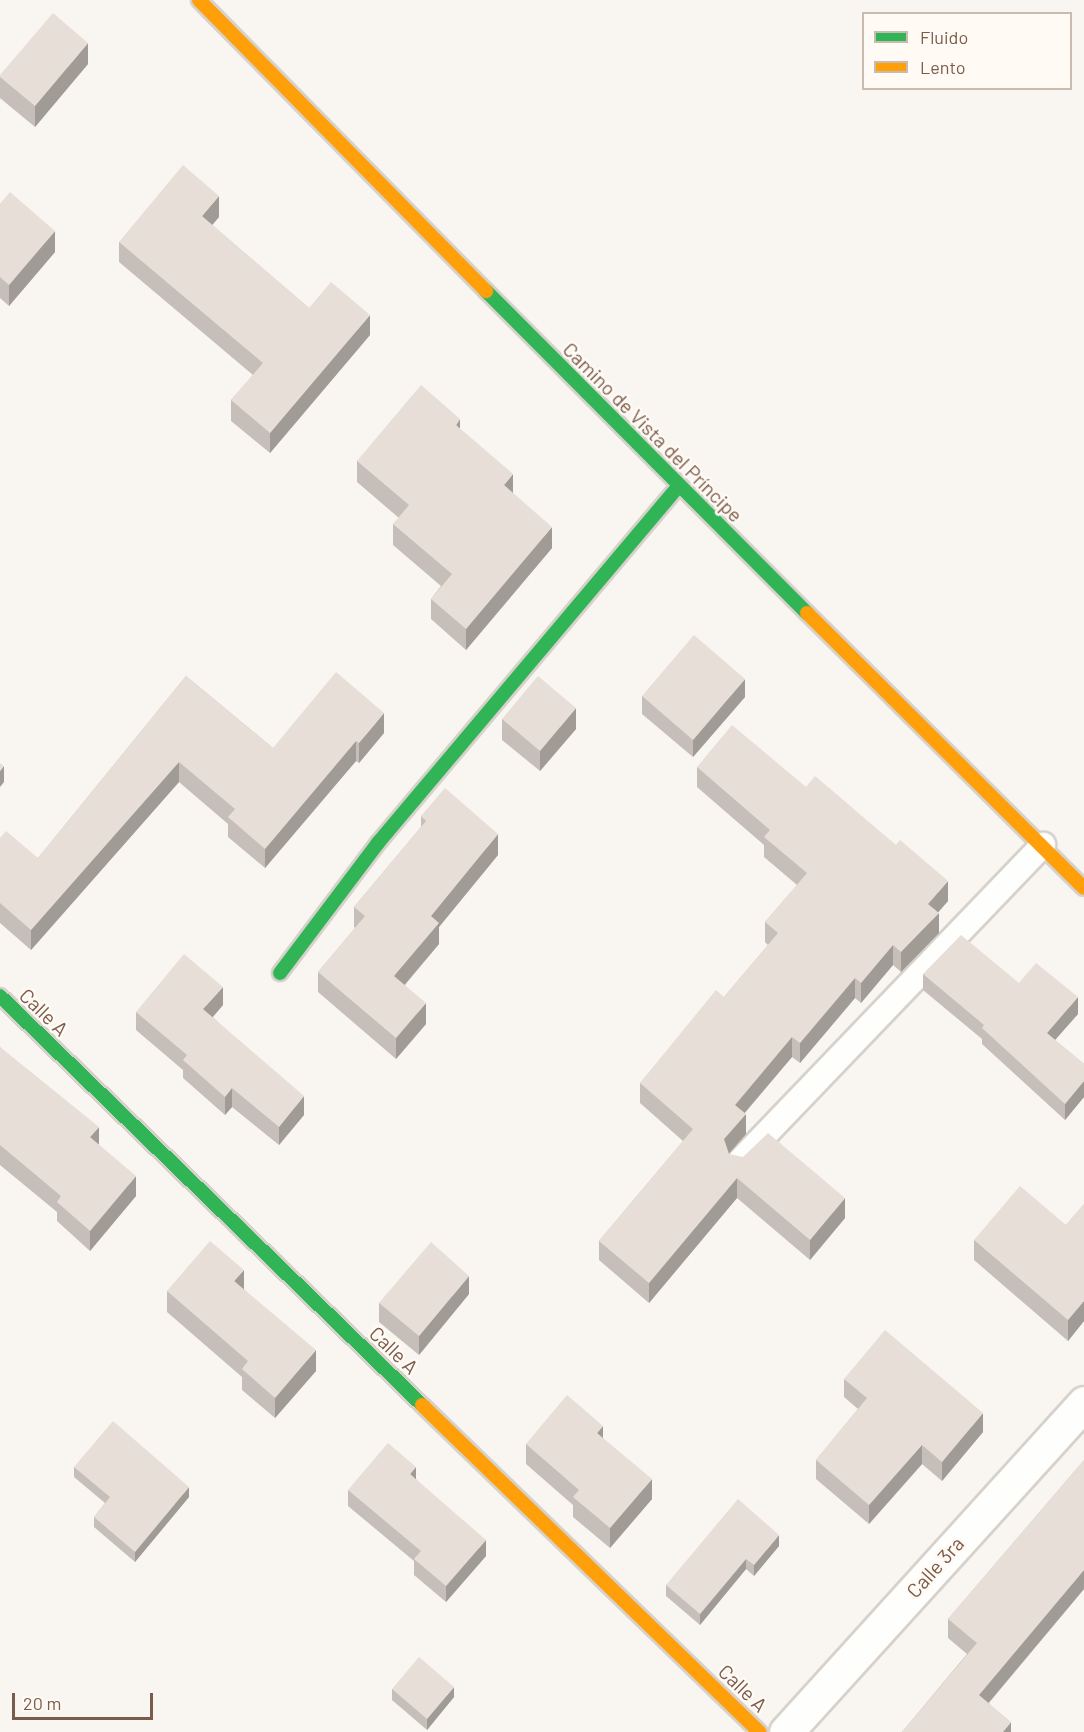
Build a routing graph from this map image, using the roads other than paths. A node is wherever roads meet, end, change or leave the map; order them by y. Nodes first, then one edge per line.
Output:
1 (199, 0) edge
2 (679, 486) junction
3 (1043, 845) junction
4 (1084, 888) edge
5 (280, 973) dead end
6 (0, 996) edge
7 (738, 1162) edge
8 (1084, 1403) edge
9 (760, 1732) edge
10 (786, 1732) edge

1 - 2 street, Camino de Vista del Príncipe
2 - 3 street, Camino de Vista del Príncipe
2 - 5 street
3 - 4 street, Camino de Vista del Príncipe
3 - 7 lane
6 - 9 street, Calle A
8 - 10 street, Calle 3ra

